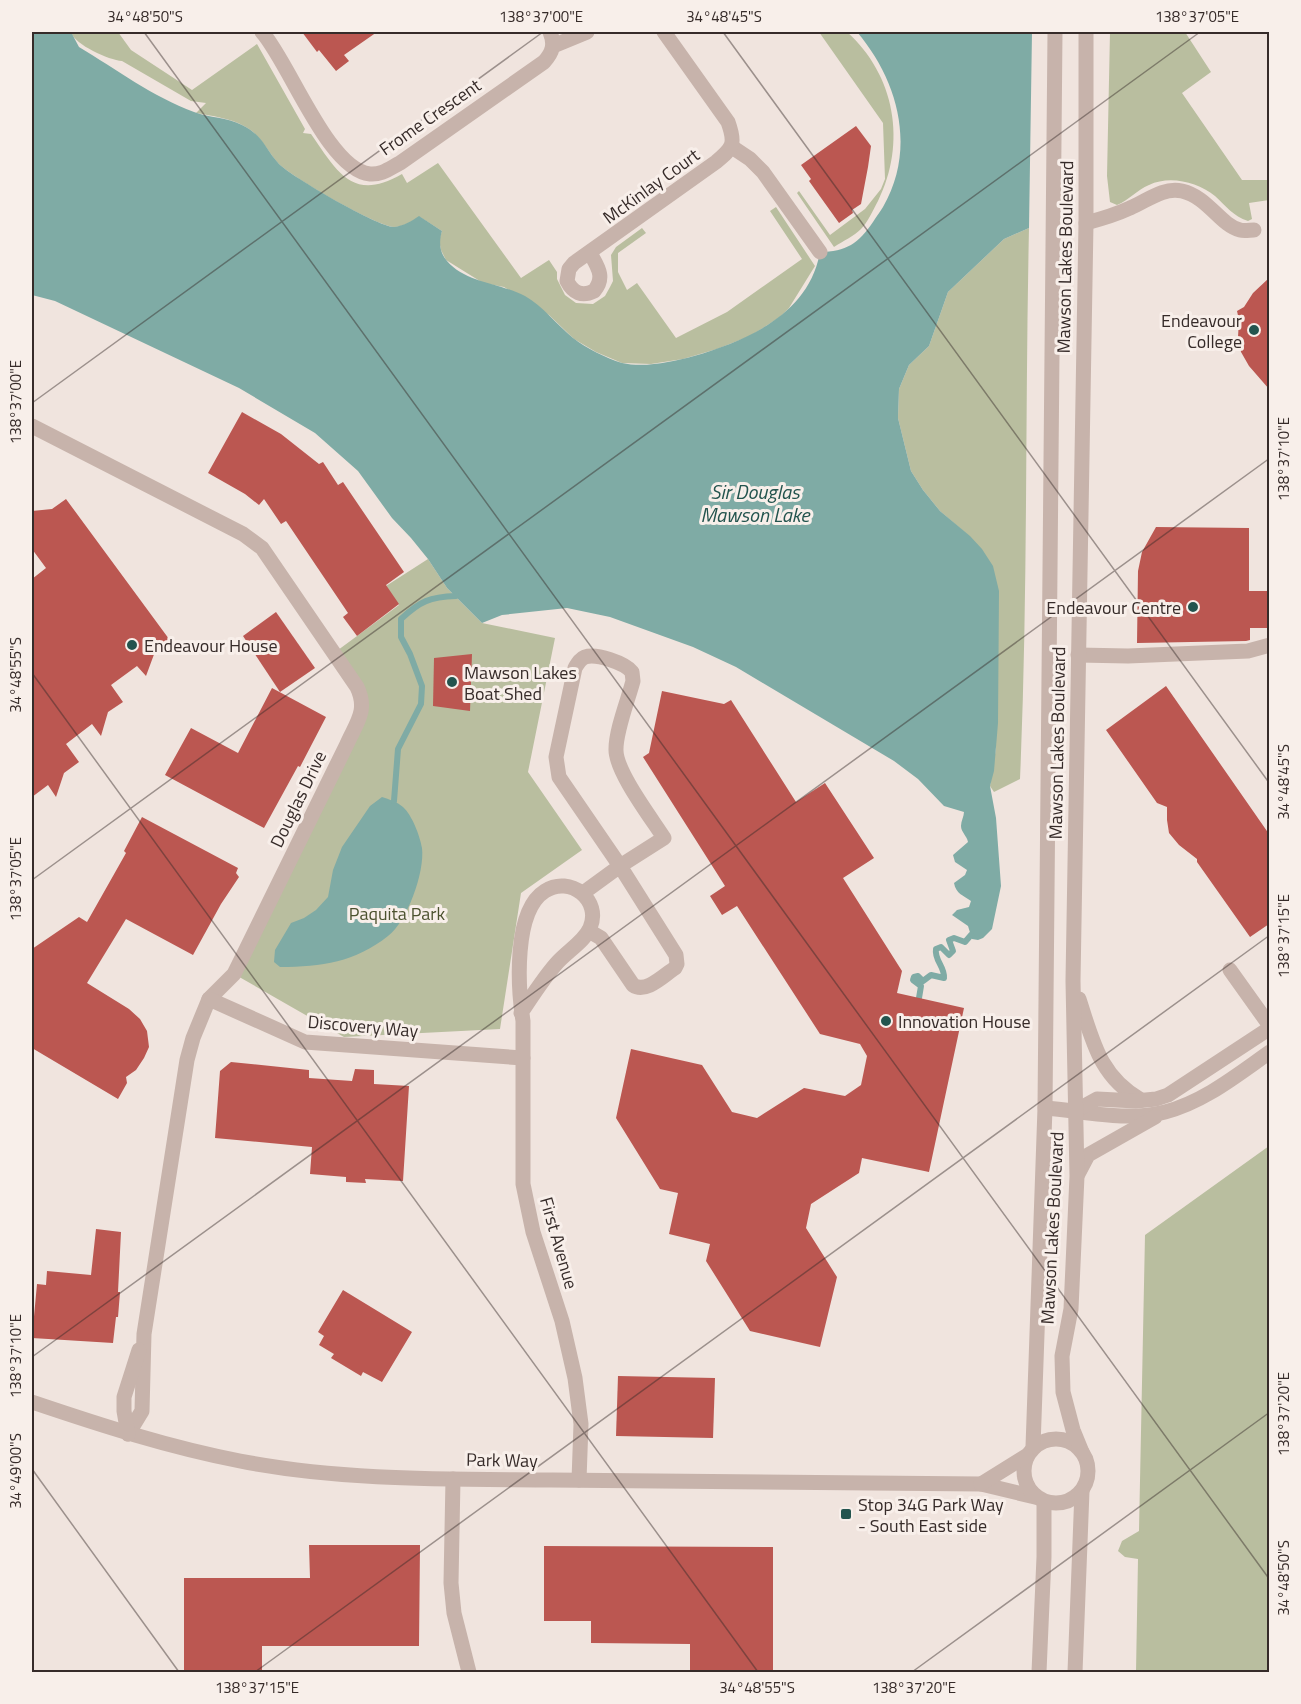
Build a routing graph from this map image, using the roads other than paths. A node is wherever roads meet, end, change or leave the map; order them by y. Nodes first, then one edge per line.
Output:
1 (262, 32) edge
2 (587, 32) edge
3 (664, 32) edge
4 (1054, 32) edge
5 (1086, 32) edge
6 (552, 39) edge
7 (732, 147) junction
8 (1086, 223) junction
9 (1254, 230) dead end
10 (820, 252) dead end
11 (590, 253) dead end
12 (32, 426) edge
13 (1269, 645) edge
14 (1078, 655) junction
15 (620, 866) junction
16 (583, 893) junction
17 (589, 931) junction
18 (1230, 970) dead end
19 (1073, 981) junction
20 (209, 999) junction
21 (521, 1013) junction
22 (1269, 1027) edge
23 (1269, 1052) edge
24 (523, 1058) junction
25 (1141, 1100) junction
26 (1045, 1108) junction
27 (1077, 1110) junction
28 (1163, 1113) junction
29 (1077, 1176) junction
30 (32, 1402) edge
31 (128, 1434) junction
32 (1030, 1452) junction
33 (1082, 1452) junction
34 (453, 1479) junction
35 (579, 1480) junction
36 (981, 1485) junction
37 (1082, 1491) junction
38 (1039, 1499) junction
39 (469, 1672) edge
40 (1039, 1672) edge
41 (1075, 1672) edge

1 - 6 street, Frome Crescent
2 - 6 street
3 - 7 street
4 - 26 street, Mawson Lakes Boulevard
5 - 8 street, Mawson Lakes Boulevard
7 - 10 street
7 - 11 street, McKinlay Court
8 - 9 street
8 - 14 street, Mawson Lakes Boulevard
12 - 20 street, Douglas Drive
13 - 14 street
14 - 19 street, Mawson Lakes Boulevard
15 - 15 street
15 - 16 street
15 - 17 street
16 - 17 street
16 - 21 street, First Avenue
17 - 21 street
18 - 22 street
19 - 25 street
19 - 27 street, Mawson Lakes Boulevard
20 - 24 street, Discovery Way
20 - 31 street, Douglas Drive
21 - 24 street, First Avenue
22 - 25 street
23 - 28 street
24 - 35 street, First Avenue
25 - 27 street
26 - 27 street
26 - 32 street, Mawson Lakes Boulevard
27 - 28 street
27 - 29 street, Mawson Lakes Boulevard
28 - 29 street
29 - 33 street, Mawson Lakes Boulevard
30 - 31 street, Park Way
31 - 34 street, Park Way
32 - 33 street
32 - 36 street
32 - 38 street
33 - 37 street
34 - 35 street, Park Way
34 - 39 street
35 - 36 street, Park Way
36 - 38 street, Park Way
37 - 38 street
37 - 41 street
38 - 40 street

